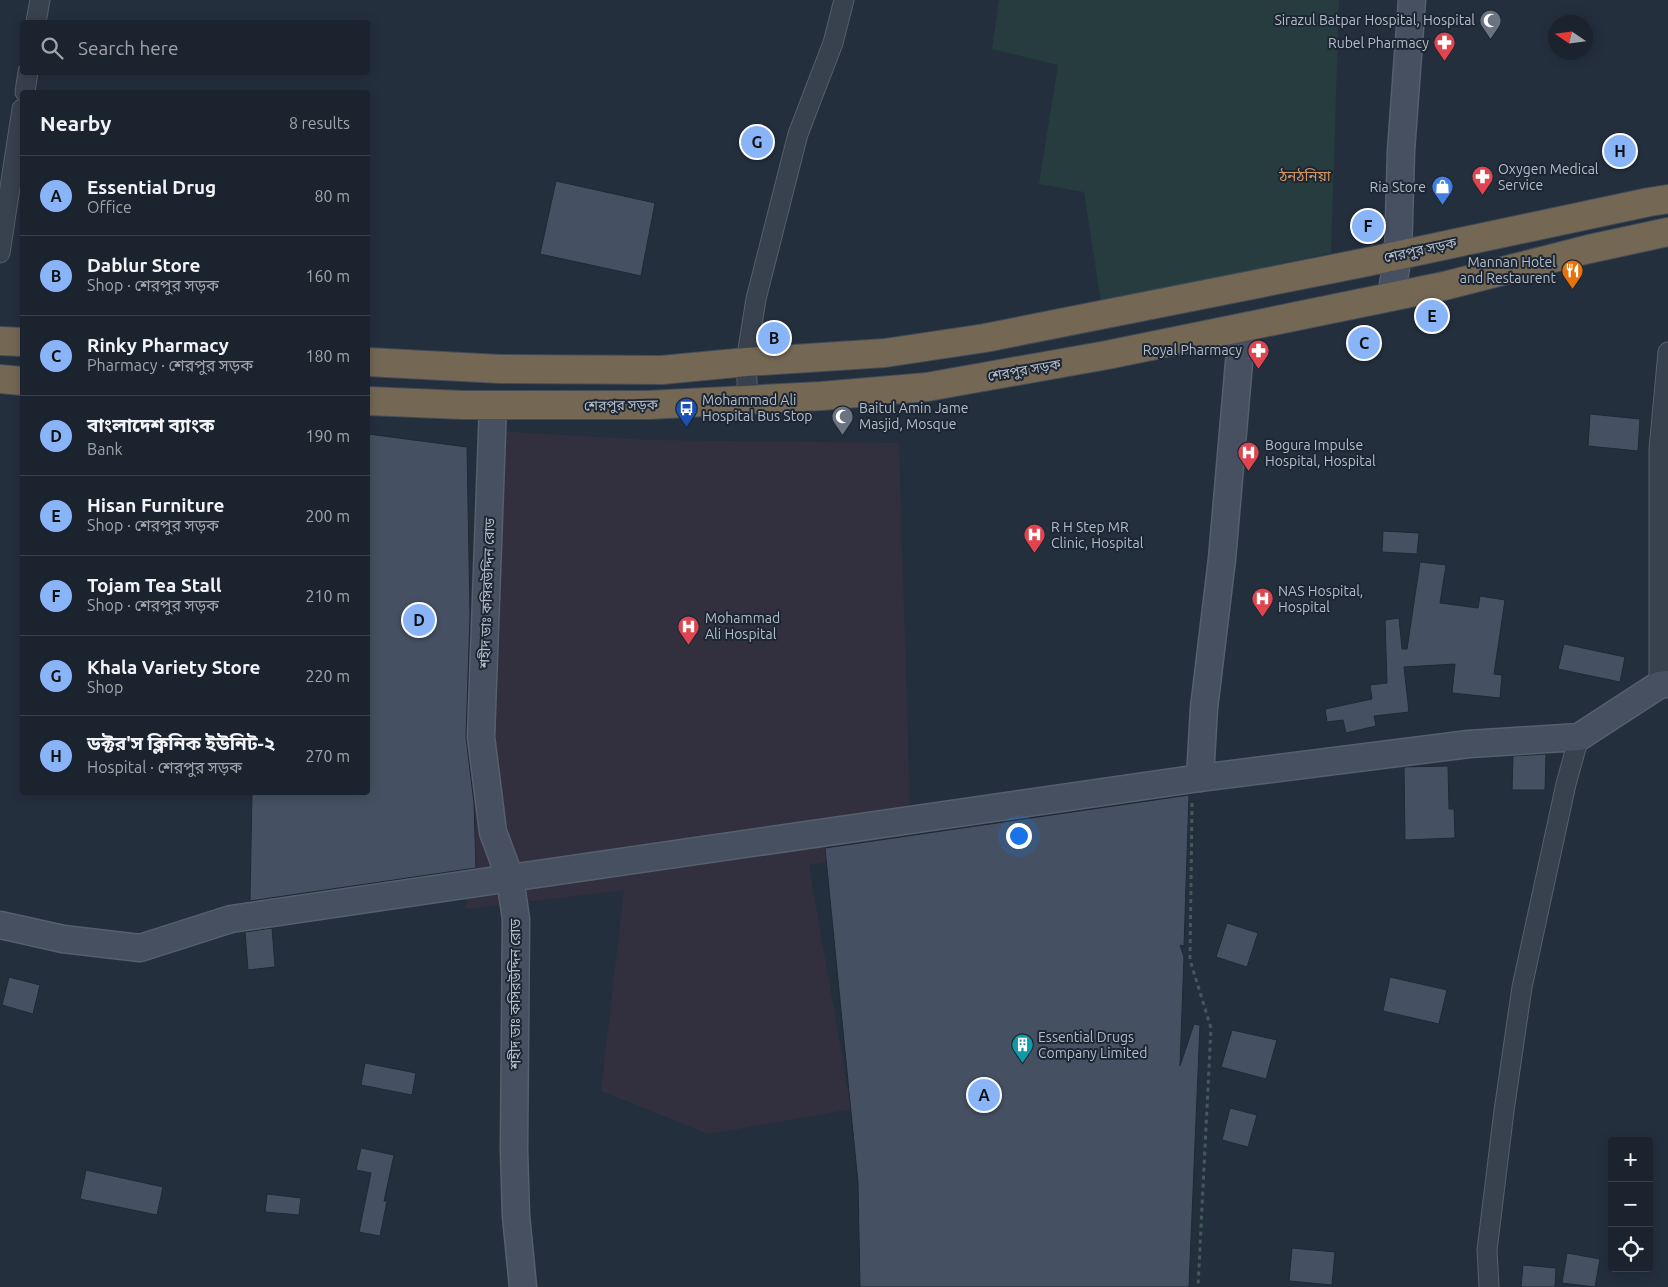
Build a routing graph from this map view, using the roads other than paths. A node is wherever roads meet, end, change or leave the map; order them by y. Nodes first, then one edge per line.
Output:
1 (40, 0) edge
2 (844, 0) edge
3 (1412, 0) edge
4 (36, 20) edge
5 (28, 75) edge
6 (25, 90) edge
7 (20, 123) edge
8 (1668, 199) edge
9 (1668, 232) edge
10 (0, 253) edge
11 (1398, 255) junction
12 (1391, 297) junction
13 (1242, 328) junction
14 (0, 341) edge
15 (20, 342) edge
16 (1668, 352) edge
17 (370, 362) edge
18 (746, 362) junction
19 (0, 379) edge
20 (20, 382) edge
21 (748, 400) junction
22 (370, 401) edge
23 (493, 405) junction
24 (1663, 684) edge
25 (1579, 737) junction
26 (1196, 779) junction
27 (510, 878) junction
28 (0, 925) edge
29 (523, 1287) edge
30 (1489, 1287) edge

1 - 4 street
2 - 18 street
3 - 11 street
5 - 6 street
7 - 10 street
8 - 11 highway, শেরপুর সড়ক
9 - 12 highway, শেরপুর সড়ক
11 - 12 street
11 - 18 highway, শেরপুর সড়ক
12 - 13 highway, শেরপুর সড়ক
13 - 21 highway, শেরপুর সড়ক
13 - 26 street
14 - 15 highway
16 - 24 street
17 - 18 highway, শেরপুর সড়ক
18 - 21 street
19 - 20 highway
21 - 23 highway, শেরপুর সড়ক
22 - 23 highway, শেরপুর সড়ক
23 - 27 street, শহীদ ডাঃ কসিরউদ্দিন রোড
24 - 25 street
25 - 26 street
25 - 30 street
26 - 27 street
27 - 28 street
27 - 29 street, শহীদ ডাঃ কসিরউদ্দিন রোড

